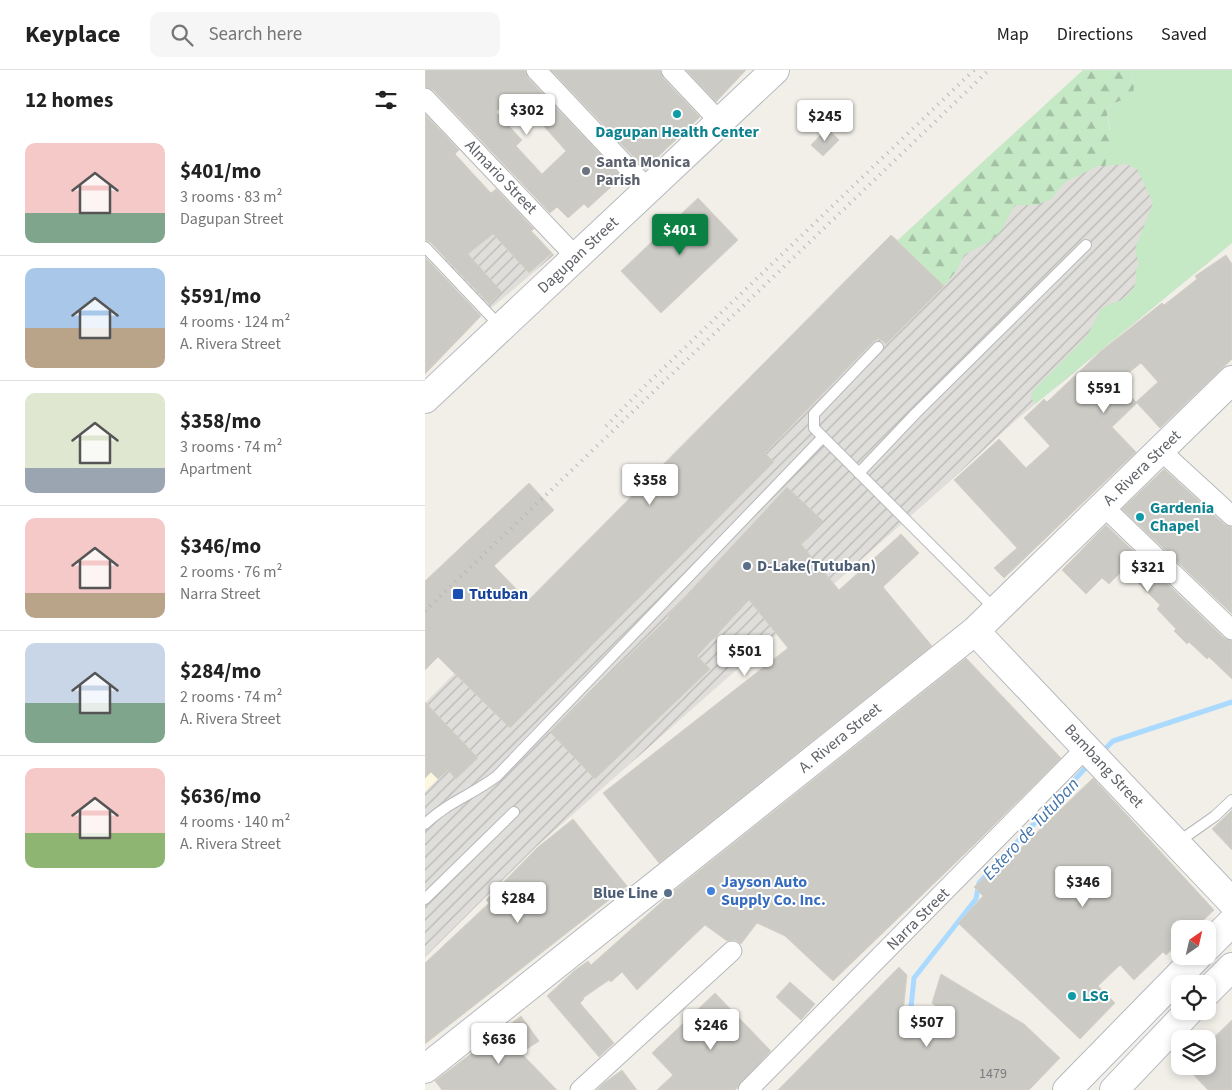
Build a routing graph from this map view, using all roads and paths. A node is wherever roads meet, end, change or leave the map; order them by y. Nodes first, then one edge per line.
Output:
1 (535, 70) edge
2 (671, 70) edge
3 (775, 70) edge
4 (425, 98) edge
5 (720, 122) junction
6 (648, 189) junction
7 (1086, 245) dead end
8 (425, 247) edge
9 (576, 257) junction
10 (501, 328) junction
11 (877, 348) dead end
12 (1232, 380) edge
13 (426, 396) edge
14 (823, 437) junction
15 (1161, 450) junction
16 (859, 473) junction
17 (1103, 506) junction
18 (1232, 516) edge
19 (997, 610) junction
20 (1232, 630) edge
21 (975, 631) junction
22 (1095, 756) junction
23 (1232, 800) edge
24 (514, 812) dead end
25 (425, 824) edge
26 (1177, 843) junction
27 (425, 899) edge
28 (1232, 902) edge
29 (1232, 922) edge
30 (1216, 938) edge
31 (732, 951) dead end
32 (1189, 965) edge
33 (1232, 967) edge
34 (1216, 983) edge
35 (1180, 1020) edge
36 (425, 1069) edge
37 (580, 1090) edge
38 (748, 1090) edge
39 (1067, 1090) edge
40 (1114, 1090) edge

1 - 6 street
2 - 5 street
3 - 5 street, Dagupan Street
4 - 9 street, Almario Street
5 - 6 street, Dagupan Street
6 - 9 street, Dagupan Street
7 - 16 lane
8 - 10 lane
9 - 10 street, Dagupan Street
10 - 13 street, Dagupan Street
11 - 14 lane
12 - 15 street, A. Rivera Street
14 - 16 lane
14 - 25 lane
15 - 17 street, A. Rivera Street
15 - 18 street
16 - 19 lane
17 - 19 street, A. Rivera Street
17 - 20 street
19 - 21 street, A. Rivera Street
21 - 22 street, Bambang Street
21 - 36 street, A. Rivera Street
22 - 26 street, Bambang Street
22 - 38 street, Narra Street
23 - 26 lane
24 - 27 lane
26 - 28 street, Bambang Street
29 - 30 street
31 - 37 street
32 - 39 street
33 - 34 street
35 - 40 street

